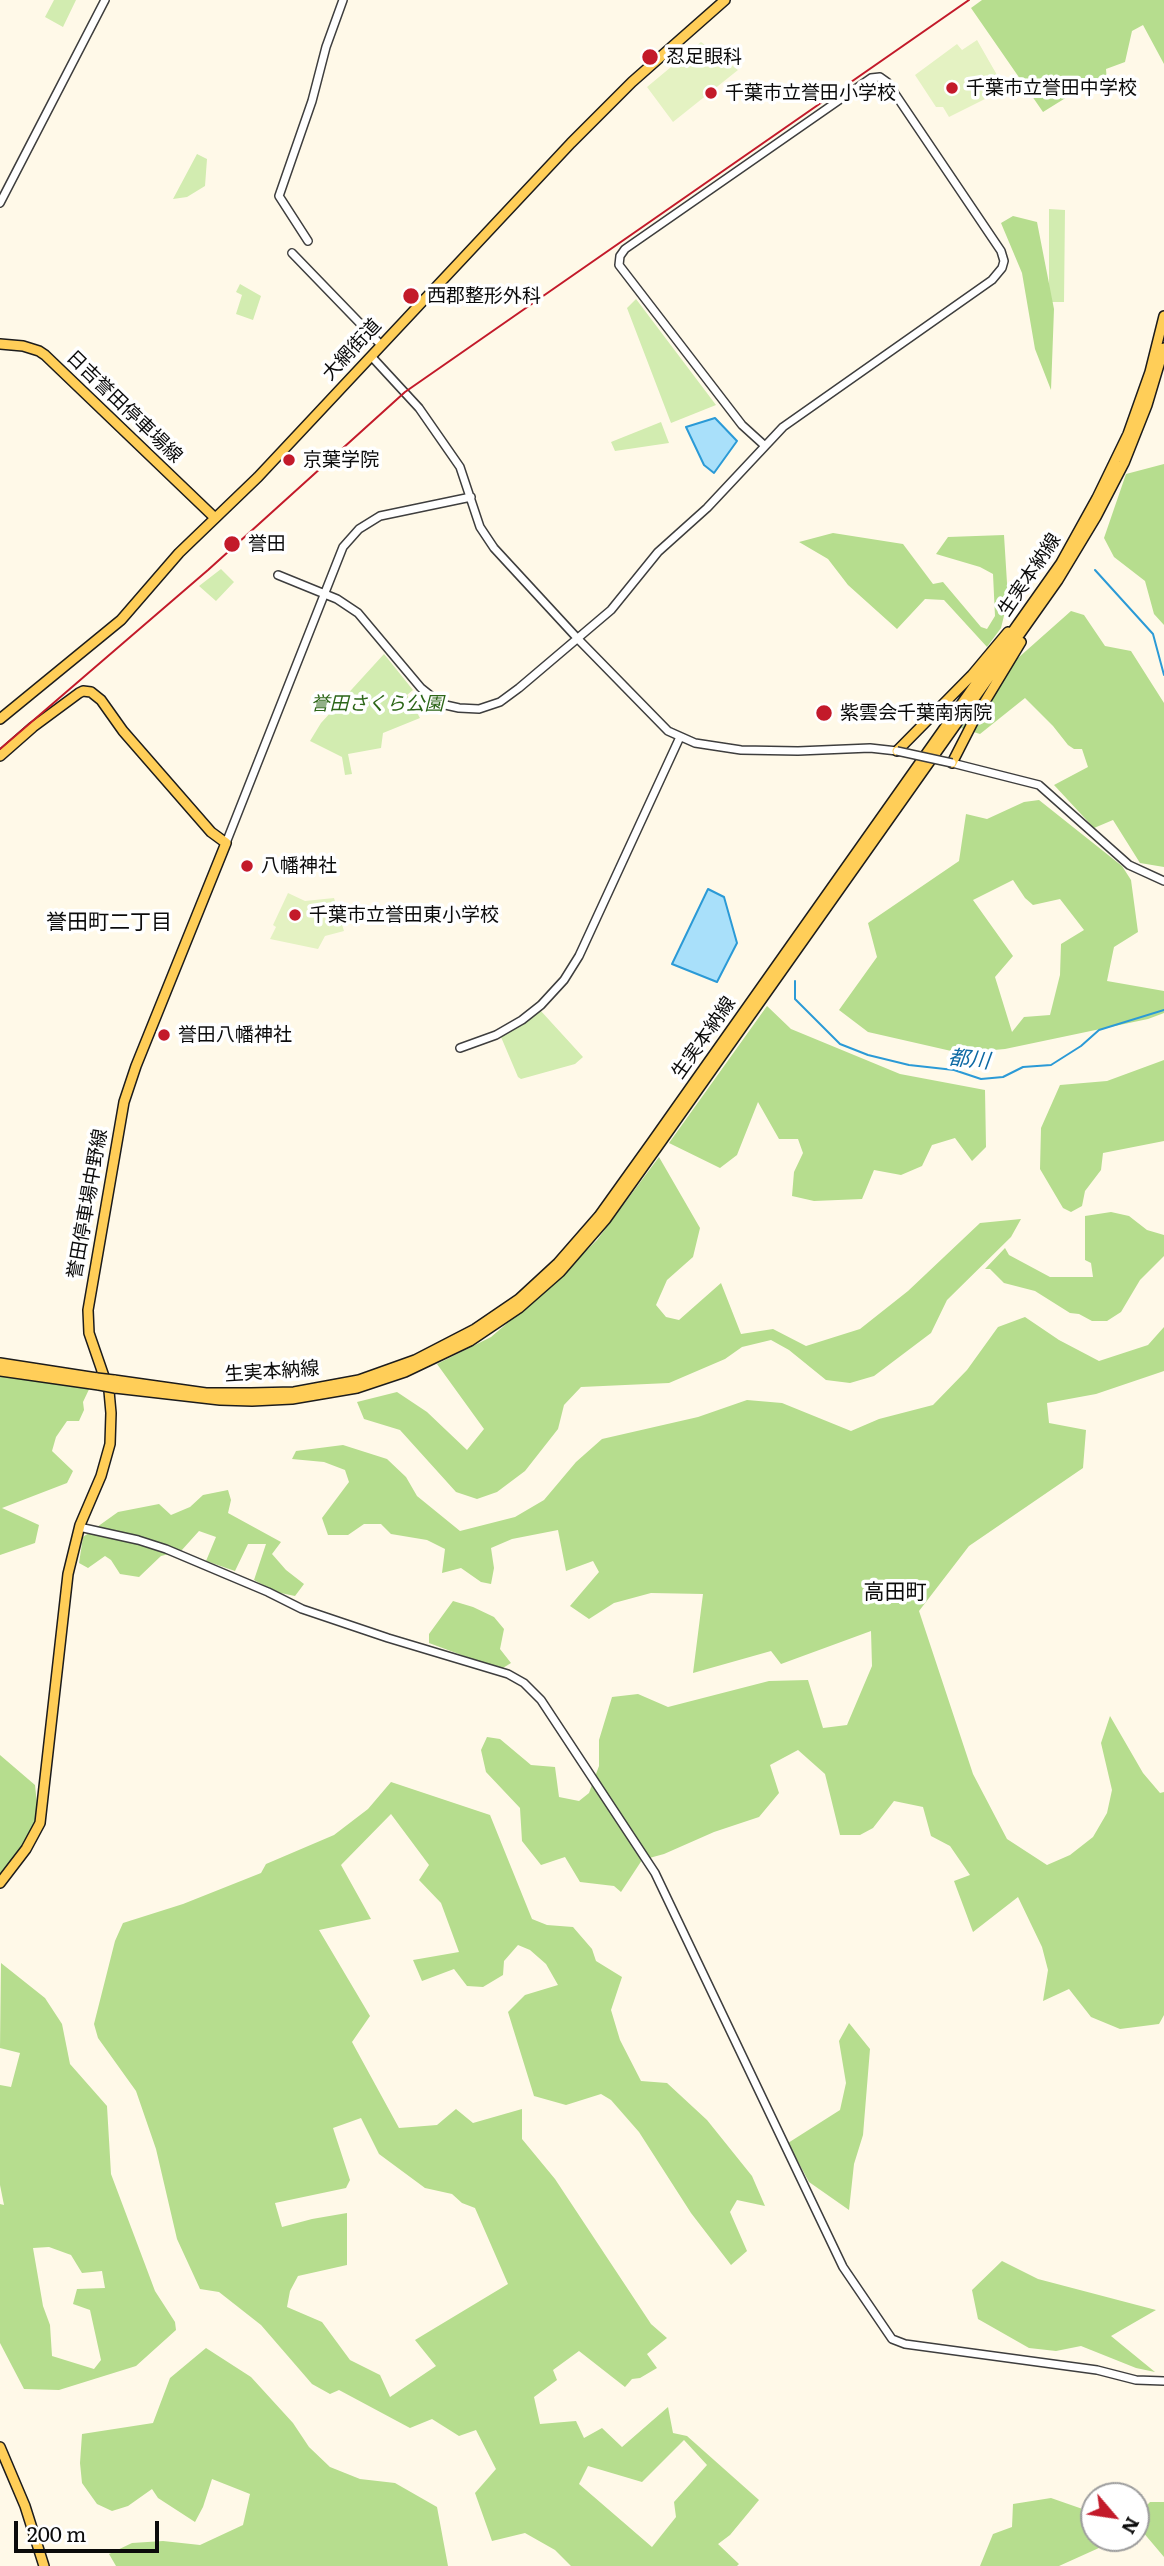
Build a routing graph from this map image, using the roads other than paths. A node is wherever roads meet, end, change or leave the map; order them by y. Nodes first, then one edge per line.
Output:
1 (105, 0) edge
2 (343, 0) edge
3 (725, 0) edge
4 (0, 203) edge
5 (308, 241) dead end
6 (292, 253) dead end
7 (1164, 316) edge
8 (0, 344) edge
9 (381, 345) junction
10 (1164, 348) edge
11 (371, 356) junction
12 (764, 445) junction
13 (471, 497) junction
14 (214, 517) junction
15 (278, 575) dead end
16 (1058, 580) junction
17 (324, 594) junction
18 (1021, 621) junction
19 (578, 639) junction
20 (0, 719) edge
21 (680, 737) junction
22 (897, 751) junction
23 (0, 756) edge
24 (952, 763) junction
25 (226, 843) junction
26 (1164, 881) edge
27 (460, 1048) dead end
28 (0, 1363) edge
29 (0, 1371) edge
30 (98, 1382) junction
31 (115, 1384) junction
32 (79, 1527) junction
33 (0, 1883) edge
34 (1164, 2381) edge
35 (0, 2447) edge
36 (44, 2566) edge

1 - 4 street
2 - 5 street
3 - 9 main road, 大網街道
6 - 9 street
7 - 18 main road, 生実本納線
8 - 14 main road, 日吉誉田停車場線
9 - 11 main road, 大網街道
10 - 16 main road, 生実本納線
11 - 13 street
11 - 14 main road, 大網街道
12 - 12 street
12 - 19 street
13 - 17 street
13 - 19 street
14 - 20 main road, 大網街道
15 - 17 street
16 - 24 main road
16 - 31 main road, 生実本納線
17 - 19 street
17 - 25 street
18 - 22 main road
18 - 31 main road, 生実本納線
19 - 21 street
21 - 22 street
21 - 27 street
22 - 24 street, bridge
23 - 25 main road
24 - 26 street
25 - 32 main road, 誉田停車場中野線
28 - 30 main road, 生実本納線
29 - 30 main road, 生実本納線
30 - 31 main road, 生実本納線, bridge
32 - 33 main road, 誉田停車場中野線
32 - 34 street
35 - 36 main road

